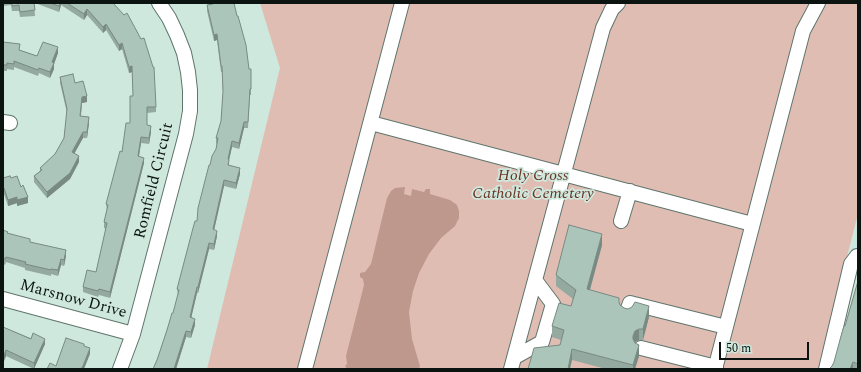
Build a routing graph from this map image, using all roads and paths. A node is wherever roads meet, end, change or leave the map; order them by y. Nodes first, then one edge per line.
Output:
1 (159, 3) edge
2 (402, 3) edge
3 (618, 3) edge
4 (818, 3) edge
5 (371, 123) junction
6 (563, 174) junction
7 (630, 192) junction
8 (621, 221) dead end
9 (752, 224) junction
10 (858, 256) edge
11 (535, 280) junction
12 (3, 299) edge
13 (628, 311) edge
14 (726, 328) junction
15 (133, 334) junction
16 (641, 348) dead end
17 (513, 363) edge
18 (715, 368) edge
19 (120, 369) edge
20 (306, 369) edge
21 (826, 369) edge

1 - 15 street, Romfield Circuit
2 - 5 street
3 - 6 street
4 - 9 street
5 - 6 street
5 - 20 street
6 - 7 street
6 - 11 street
7 - 8 street
7 - 9 street
9 - 14 street
10 - 21 street
11 - 17 street
11 - 17 street
12 - 15 street, Marsnow Drive
13 - 14 street
14 - 18 street
15 - 19 street, Romfield Circuit
16 - 18 street

